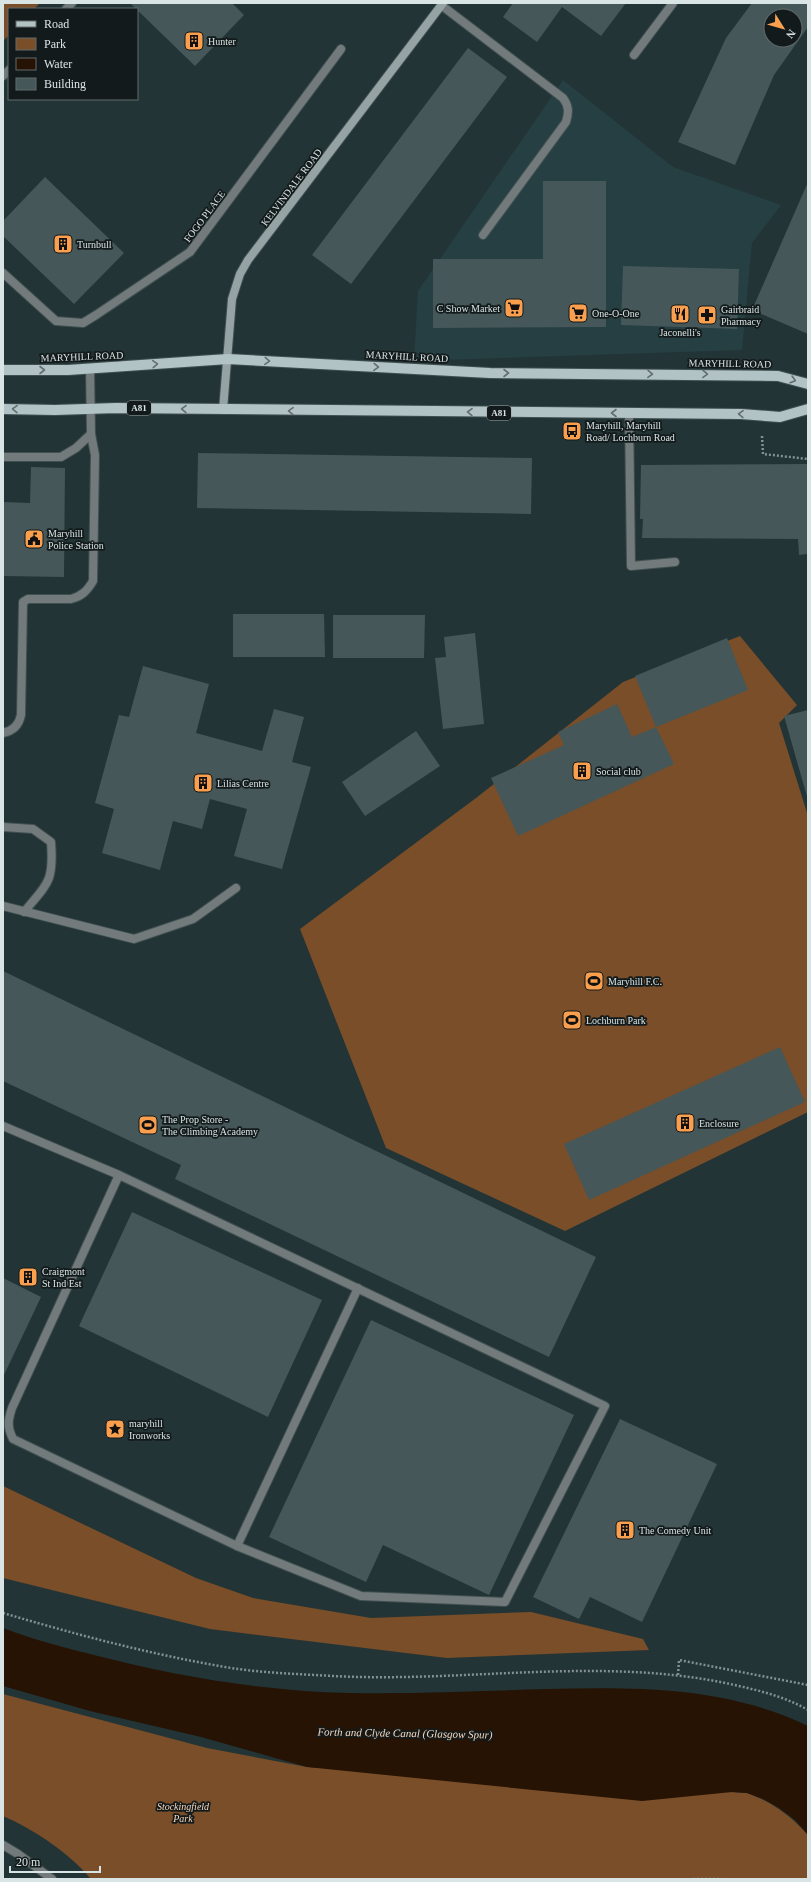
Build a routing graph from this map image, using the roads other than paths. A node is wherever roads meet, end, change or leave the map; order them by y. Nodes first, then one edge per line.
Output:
1 (673, 3) edge
2 (442, 4) edge
3 (341, 49) dead end
4 (634, 55) dead end
5 (483, 235) dead end
6 (3, 273) edge
7 (228, 359) junction
8 (90, 368) junction
9 (3, 370) edge
10 (808, 384) edge
11 (3, 408) edge
12 (90, 408) junction
13 (808, 409) edge
14 (223, 410) junction
15 (629, 414) junction
16 (90, 434) junction
17 (3, 457) edge
18 (675, 562) dead end
19 (3, 733) edge
20 (3, 827) edge
21 (236, 888) dead end
22 (3, 906) edge
23 (24, 912) junction
24 (3, 1126) edge
25 (120, 1175) junction
26 (358, 1288) junction
27 (237, 1546) junction
28 (3, 1845) edge
29 (52, 1879) edge

1 - 4 street
2 - 5 street
2 - 7 street, KELVINDALE ROAD
3 - 6 street, FOGO PLACE
8 -> 7 main road, MARYHILL ROAD
7 -> 10 main road, MARYHILL ROAD
7 - 14 street, KELVINDALE ROAD
9 -> 8 main road, MARYHILL ROAD
8 - 12 street
12 -> 11 main road, A81
14 -> 12 main road, A81
12 - 16 street
13 -> 15 main road, A81
15 -> 14 main road, A81
15 - 18 street
16 - 17 street
16 - 19 street
20 - 23 street
21 - 23 street
22 - 23 street
24 - 25 street
25 - 26 street
25 - 27 street
26 - 27 street
26 - 27 street
28 - 29 street

